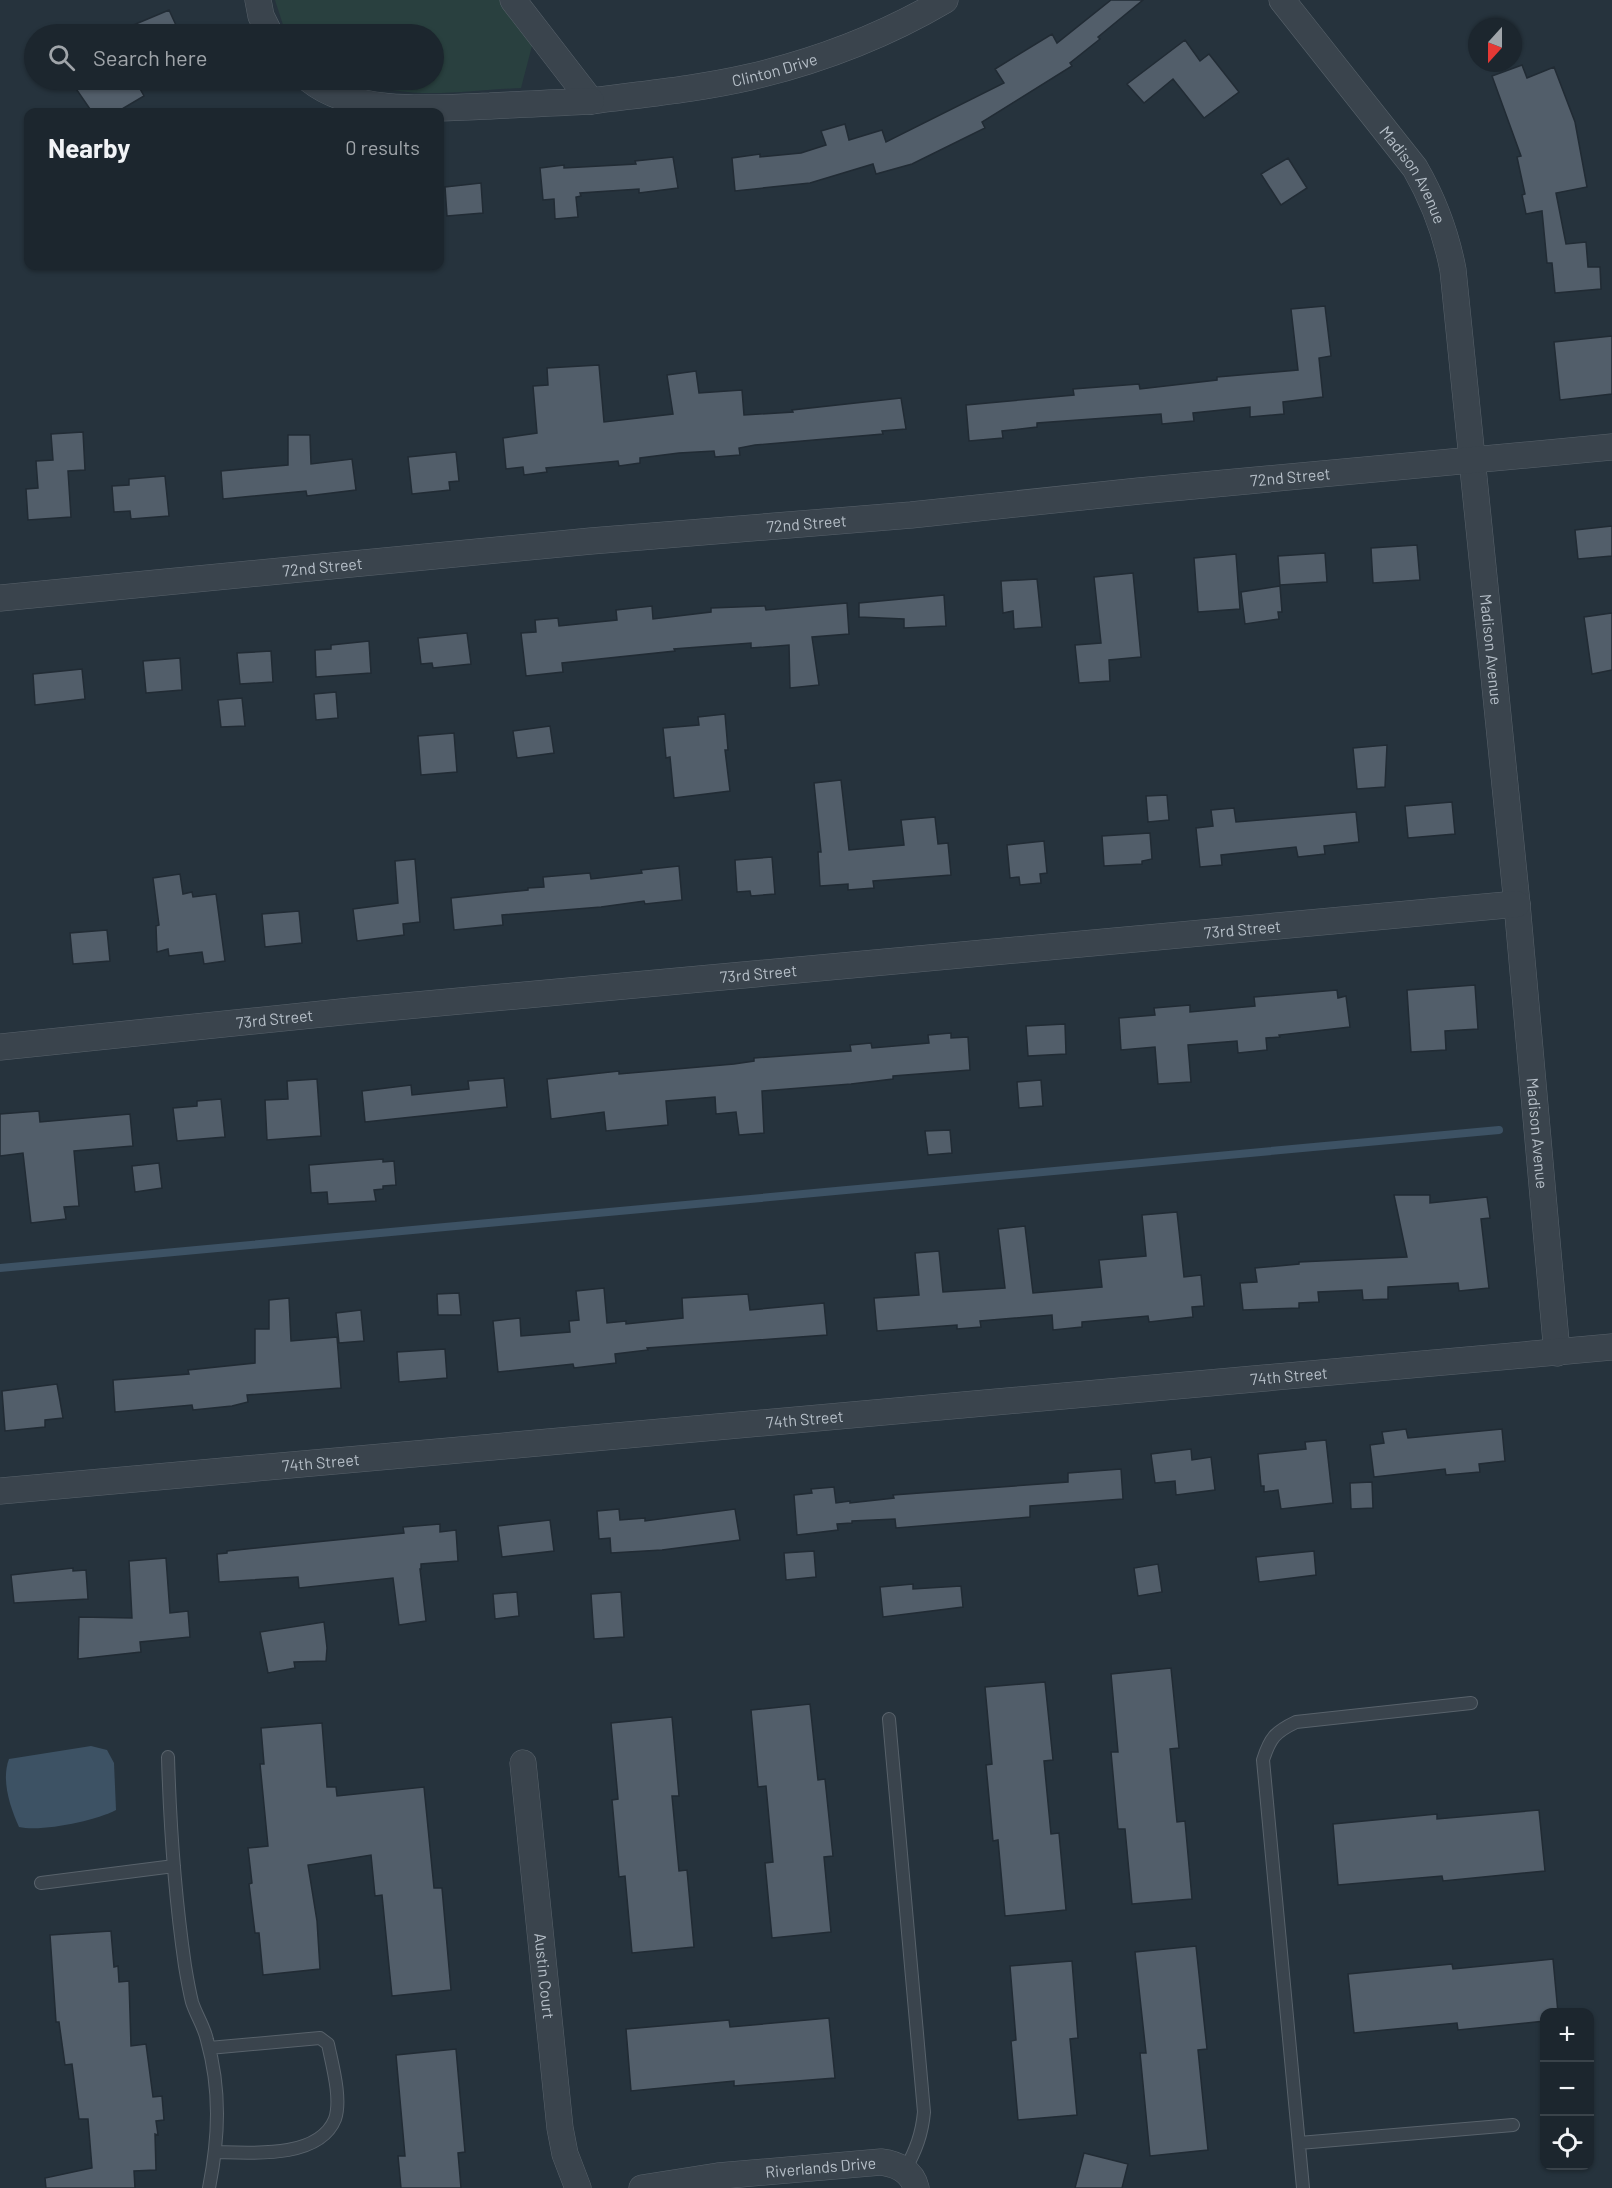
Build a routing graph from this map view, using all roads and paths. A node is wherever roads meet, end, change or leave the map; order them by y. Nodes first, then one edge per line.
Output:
1 (258, 0) edge
2 (513, 0) edge
3 (945, 0) edge
4 (1282, 0) edge
5 (265, 24) edge
6 (330, 90) edge
7 (591, 101) junction
8 (407, 108) edge
9 (444, 108) edge
10 (1612, 447) edge
11 (1472, 460) junction
12 (0, 598) edge
13 (1516, 904) junction
14 (0, 1047) edge
15 (1612, 1347) edge
16 (1557, 1353) junction
17 (0, 1491) edge
18 (1471, 1703) dead end
19 (889, 1719) dead end
20 (168, 1757) dead end
21 (523, 1763) dead end
22 (174, 1866) junction
23 (41, 1883) dead end
24 (209, 2048) junction
25 (1513, 2125) dead end
26 (1299, 2143) junction
27 (216, 2152) junction
28 (910, 2179) edge
29 (209, 2188) edge
30 (578, 2188) edge
31 (642, 2188) edge
32 (1303, 2188) edge

1 - 5 street
2 - 7 street
3 - 7 street, Clinton Drive
4 - 11 street, Madison Avenue
6 - 8 street, Clinton Drive
7 - 9 street, Clinton Drive
10 - 11 street, 72nd Street
11 - 12 street, 72nd Street
11 - 13 street, Madison Avenue
13 - 14 street, 73rd Street
13 - 16 street, Madison Avenue
15 - 16 street, 74th Street
16 - 17 street, 74th Street
18 - 26 lane
19 - 28 lane
20 - 22 lane
21 - 30 street, Austin Court
22 - 23 lane
22 - 24 lane
24 - 27 lane
24 - 27 lane
25 - 26 lane
26 - 32 lane
27 - 29 lane
28 - 31 street, Riverlands Drive

